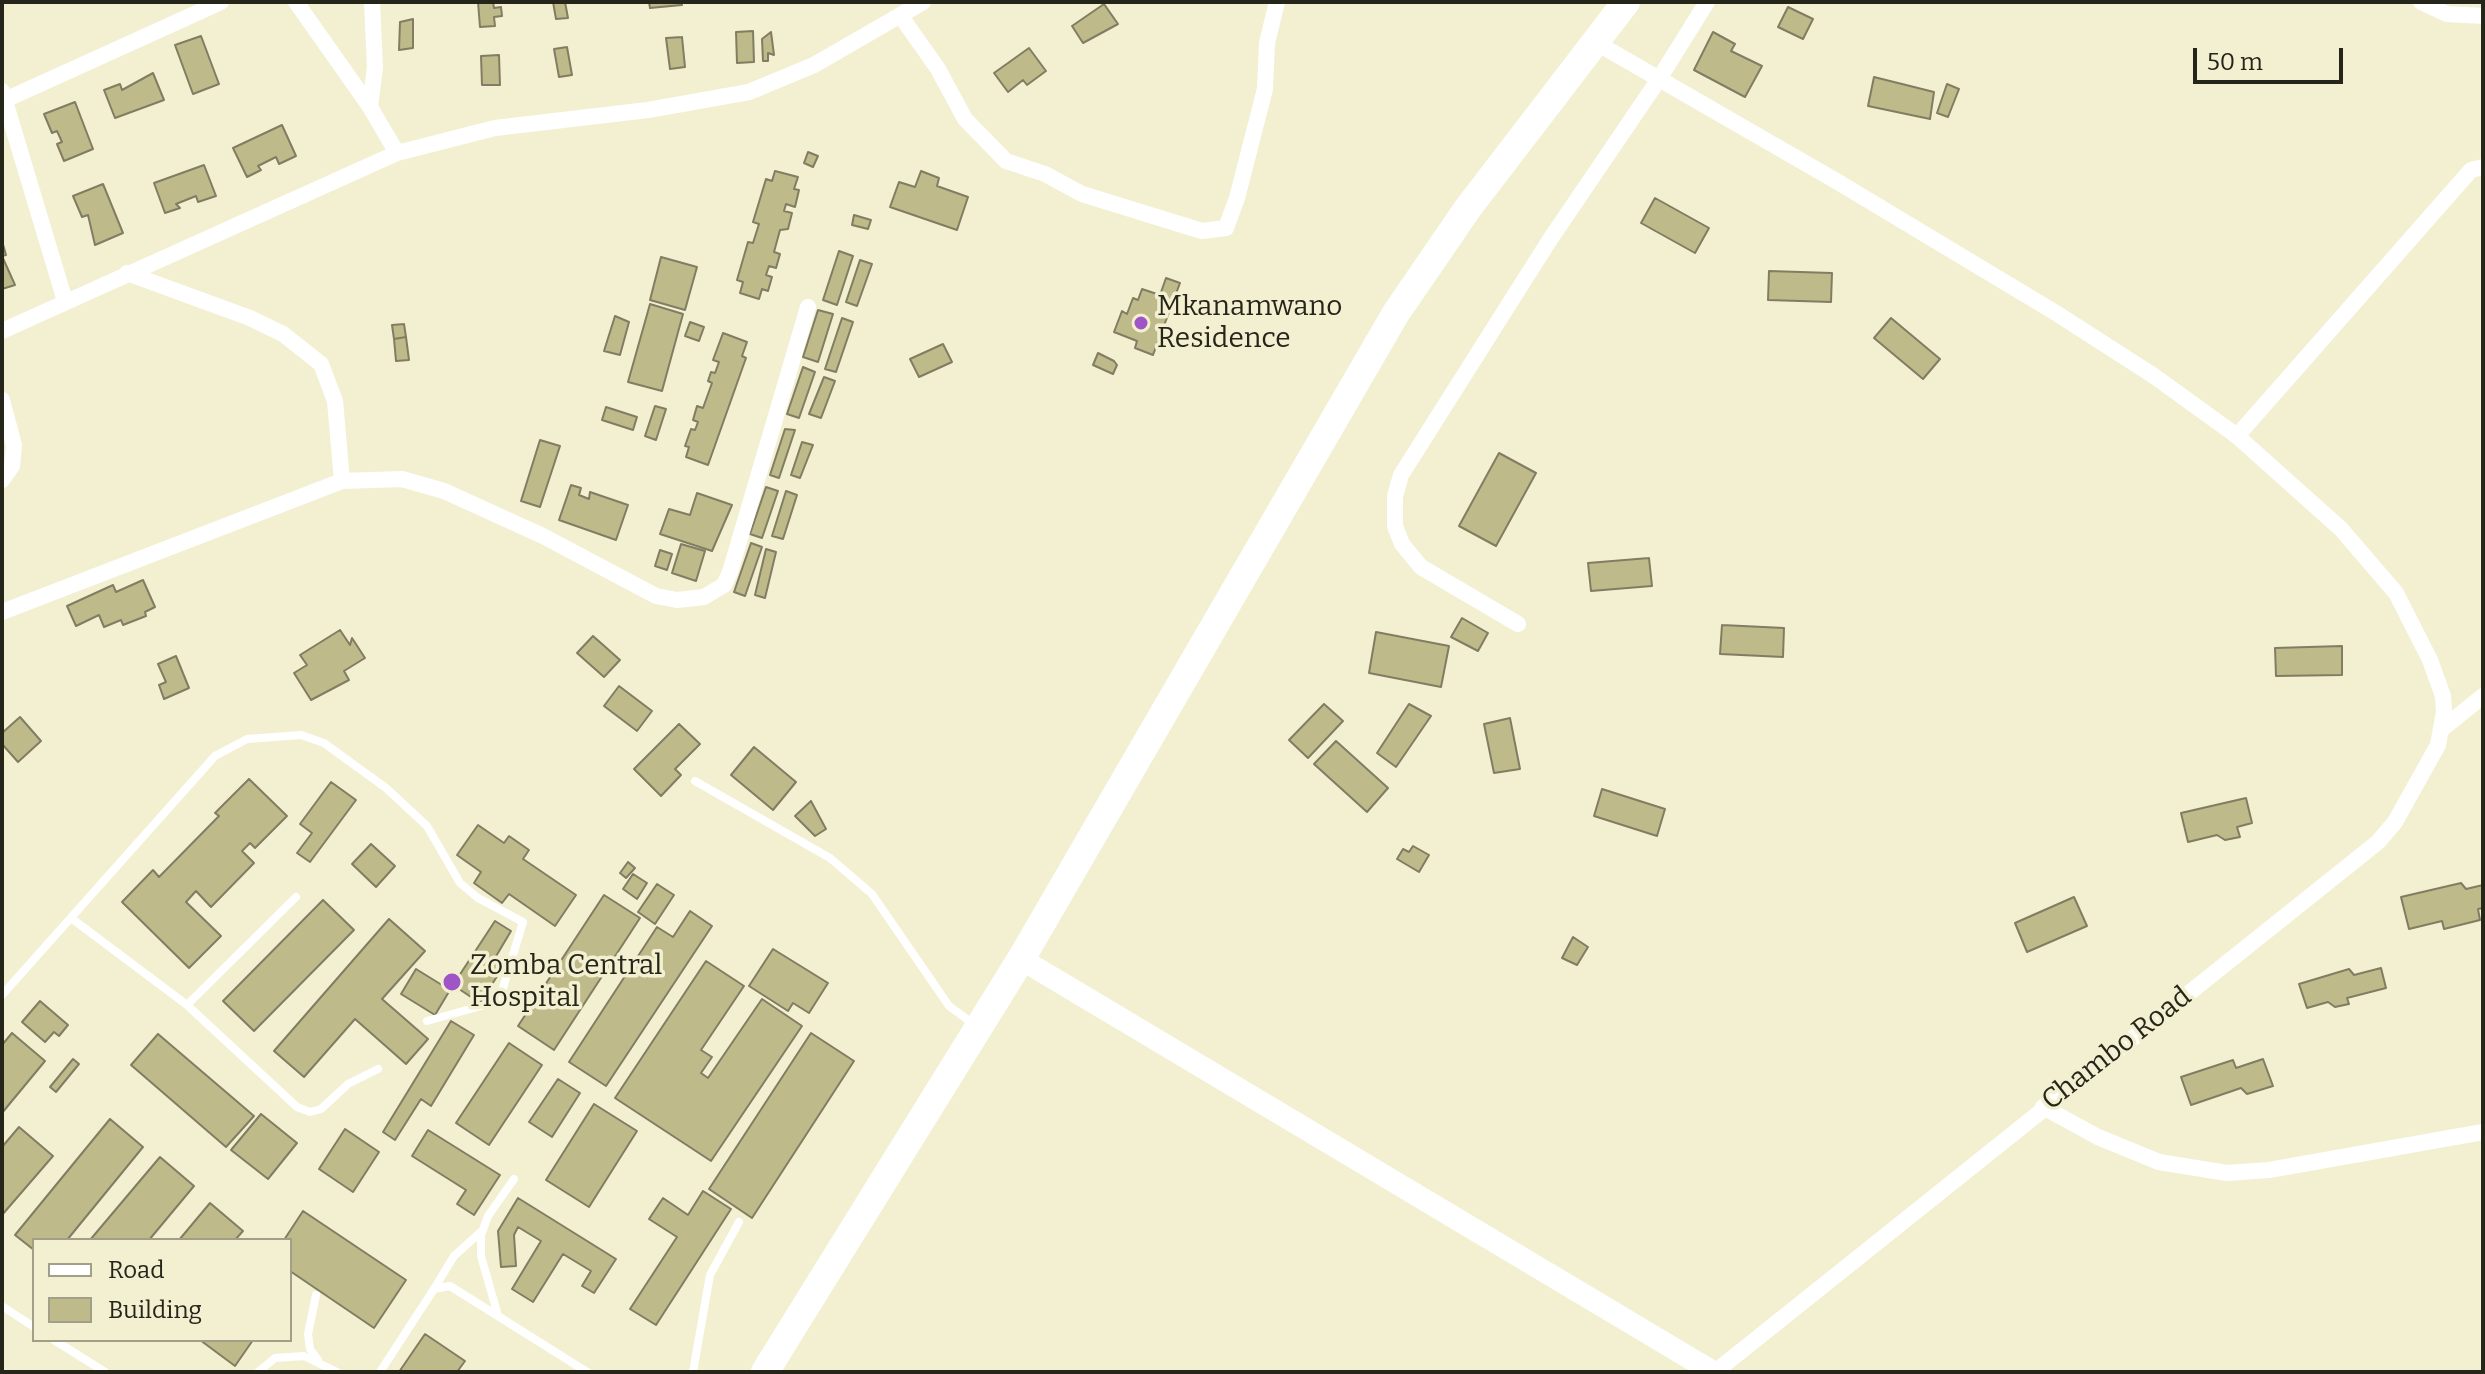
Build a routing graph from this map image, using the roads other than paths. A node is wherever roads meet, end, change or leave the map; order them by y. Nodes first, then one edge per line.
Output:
1 (221, 2) edge
2 (296, 2) edge
3 (372, 2) edge
4 (923, 2) edge
5 (1277, 2) edge
6 (1626, 2) edge
7 (1707, 2) edge
8 (2421, 2) edge
9 (900, 15) junction
10 (2483, 16) edge
11 (1595, 42) junction
12 (1659, 79) junction
13 (4, 95) edge
14 (370, 107) junction
15 (397, 153) junction
16 (2483, 167) edge
17 (127, 273) junction
18 (65, 301) junction
19 (808, 307) dead end
20 (2, 331) edge
21 (2, 400) edge
22 (2237, 436) junction
23 (2, 480) edge
24 (342, 481) junction
25 (2, 612) edge
26 (1518, 624) dead end
27 (2483, 696) edge
28 (2442, 729) junction
29 (695, 781) dead end
30 (296, 897) dead end
31 (71, 918) junction
32 (1021, 959) junction
33 (2, 995) edge
34 (187, 1005) junction
35 (427, 1021) dead end
36 (978, 1027) junction
37 (378, 1069) dead end
38 (2043, 1107) junction
39 (2483, 1132) edge
40 (514, 1179) dead end
41 (739, 1222) dead end
42 (483, 1230) junction
43 (434, 1289) junction
44 (316, 1295) dead end
45 (2, 1306) edge
46 (497, 1313) junction
47 (32, 1326) edge
48 (57, 1342) edge
49 (318, 1361) junction
50 (105, 1372) edge
51 (258, 1372) edge
52 (337, 1372) edge
53 (380, 1372) edge
54 (587, 1372) edge
55 (693, 1372) edge
56 (765, 1372) edge
57 (1714, 1372) edge

1 - 13 street
2 - 14 street
3 - 14 street
4 - 9 street
5 - 9 street
6 - 11 highway
7 - 12 street
8 - 10 street
9 - 15 street
11 - 12 street
11 - 32 highway
12 - 22 street
12 - 26 street
13 - 18 street
14 - 15 street
15 - 17 street
16 - 22 street
17 - 18 street
17 - 24 street
18 - 20 street
19 - 24 street
21 - 23 street
22 - 28 street
24 - 25 street
27 - 28 street, Chambo Road
28 - 38 street, Chambo Road
29 - 36 lane
30 - 34 lane
31 - 33 lane
31 - 34 lane
31 - 35 lane
32 - 36 highway
32 - 57 main road
34 - 37 lane
36 - 56 highway
38 - 39 street
38 - 57 street, Chambo Road
40 - 42 lane
41 - 55 lane
42 - 43 lane
42 - 46 lane
43 - 46 lane
43 - 53 lane
44 - 49 lane
45 - 47 lane
46 - 54 lane
48 - 50 lane
49 - 51 lane
49 - 52 lane

